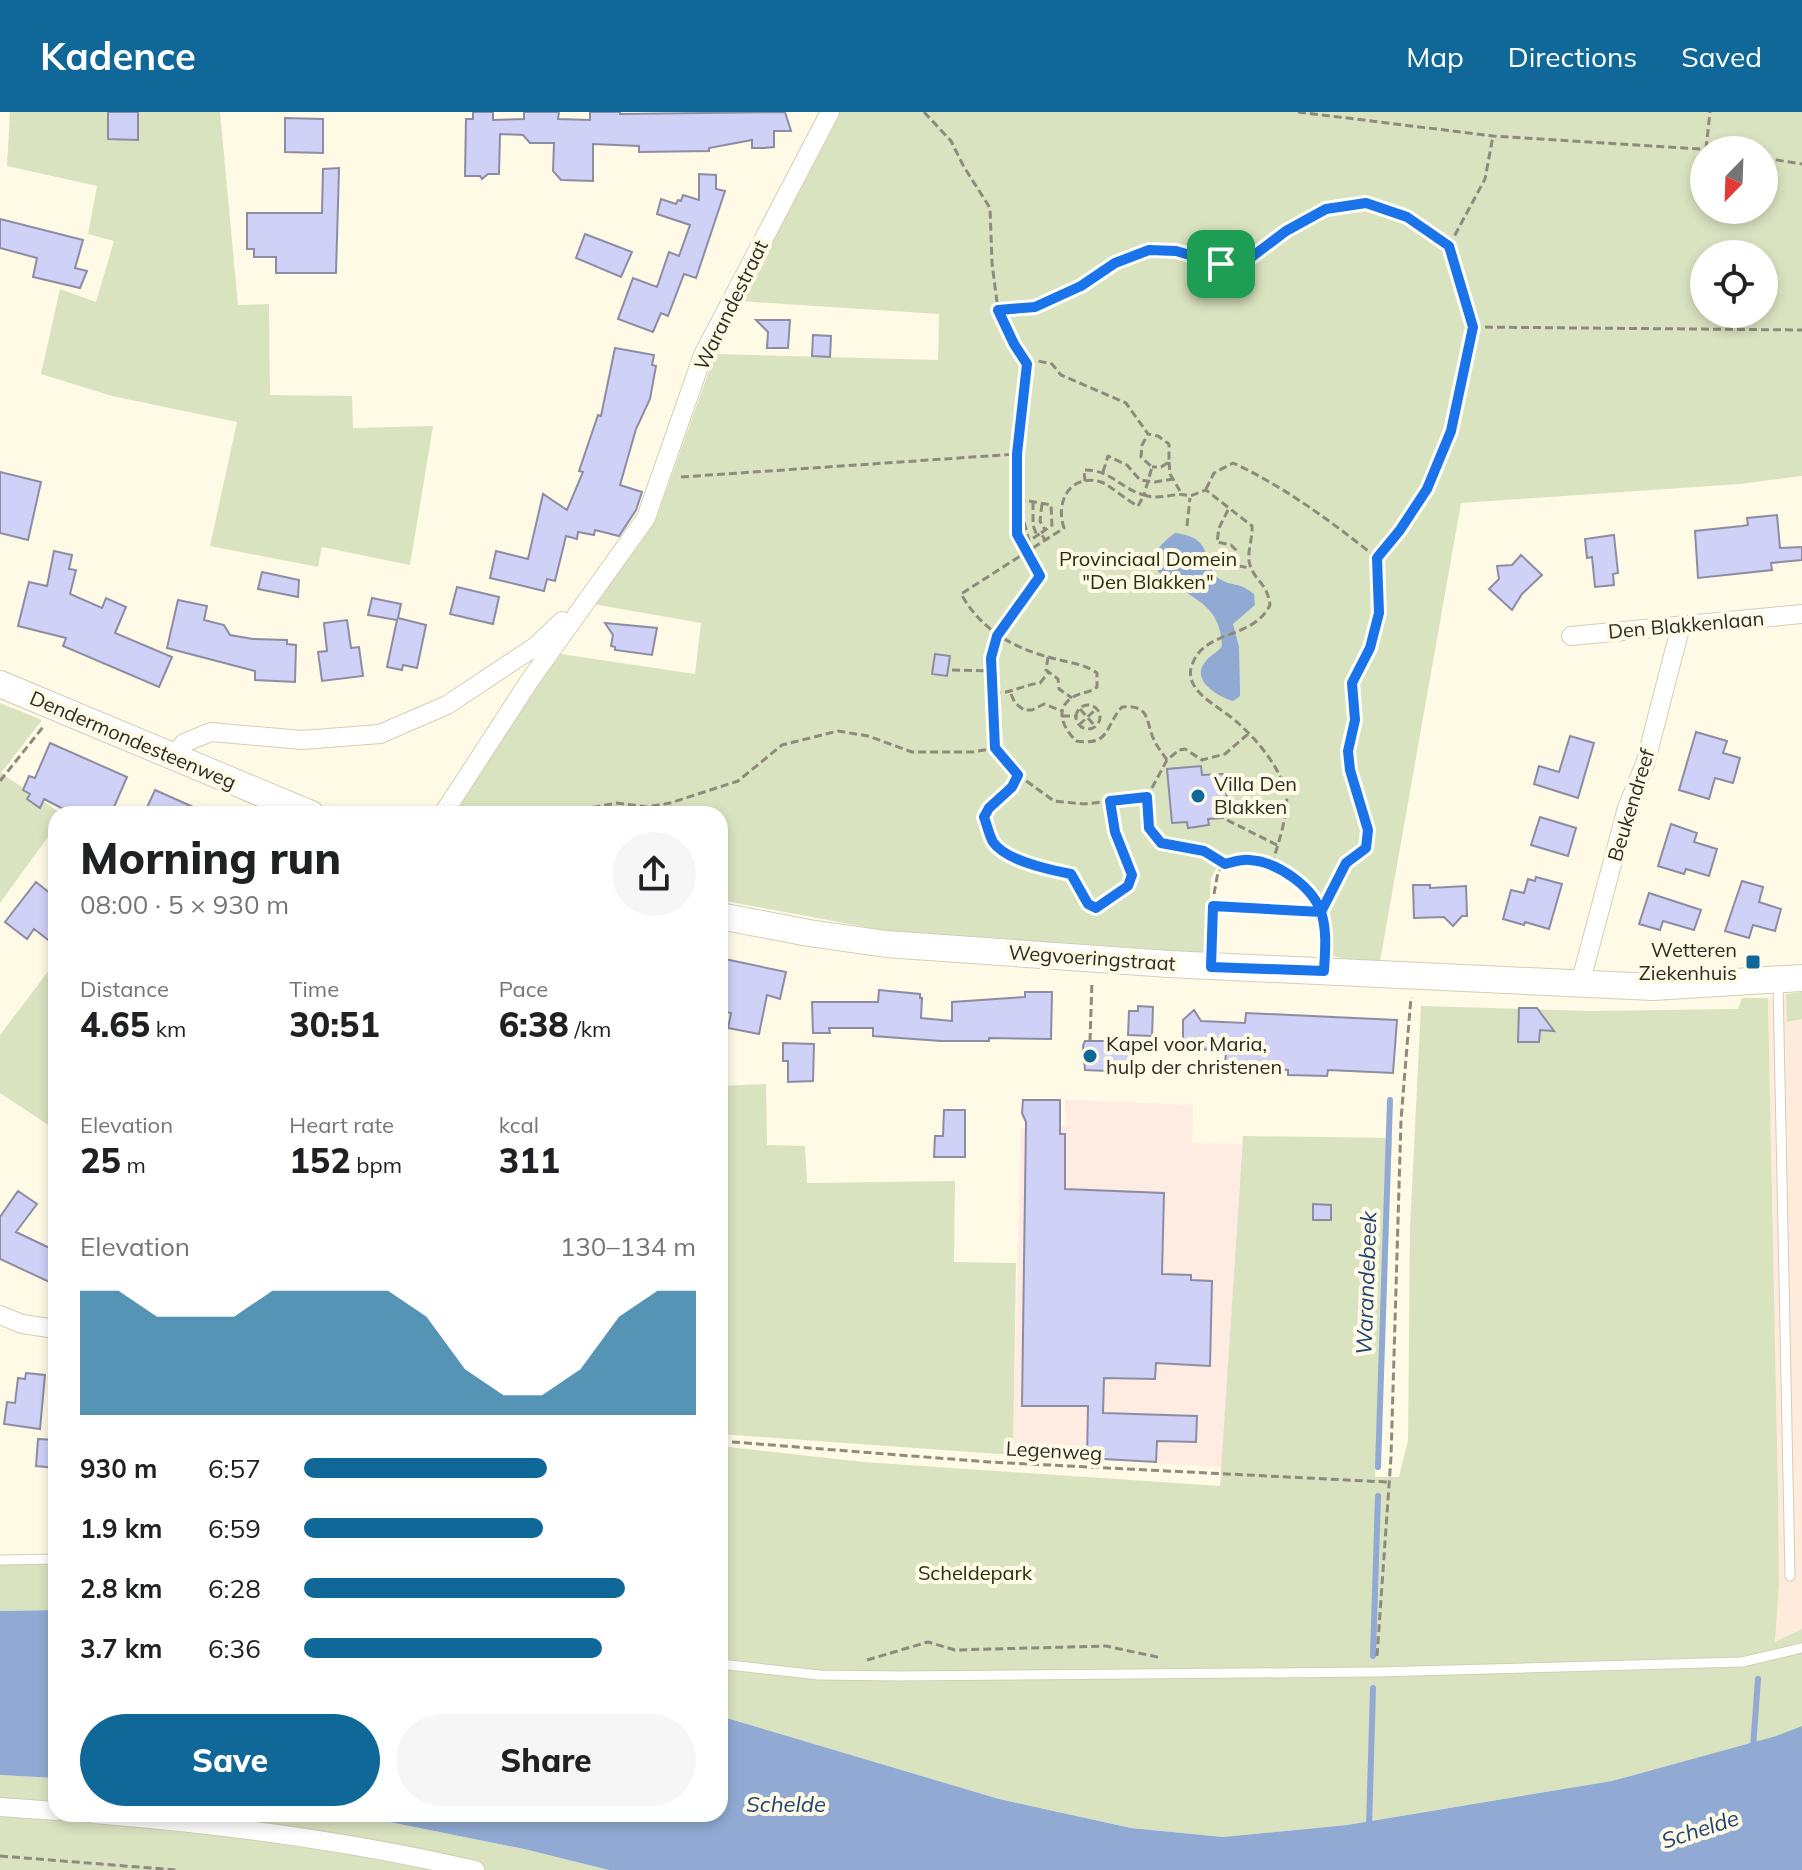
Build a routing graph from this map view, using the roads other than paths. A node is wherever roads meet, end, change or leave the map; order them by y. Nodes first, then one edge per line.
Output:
1 (830, 112) edge
2 (599, 586) junction
3 (1802, 614) edge
4 (1681, 625) junction
5 (1571, 636) dead end
6 (0, 684) edge
7 (172, 757) junction
8 (291, 806) edge
9 (448, 806) edge
10 (728, 918) edge
11 (1211, 967) junction
12 (1324, 971) junction
13 (1790, 979) edge
14 (1580, 984) junction
15 (0, 1315) edge
16 (48, 1328) edge
17 (48, 1559) edge
18 (0, 1560) edge
19 (1790, 1576) dead end
20 (1802, 1648) edge
21 (728, 1665) edge
22 (0, 1807) edge
23 (48, 1810) edge
24 (169, 1822) edge
25 (475, 1870) edge

1 - 2 street, Warandestraat
2 - 7 street, Warandestraat
2 - 9 street, Warandestraat
3 - 4 street, Den Blakkenlaan
4 - 5 street, Den Blakkenlaan
4 - 14 street, Beukendreef
6 - 7 main road, Dendermondesteenweg
7 - 8 main road, Dendermondesteenweg
10 - 11 main road, Wegvoeringstraat
11 - 12 main road, Wegvoeringstraat
11 - 12 lane
12 - 14 main road, Wegvoeringstraat
13 - 14 main road, Wegvoeringstraat
13 - 19 lane
15 - 16 street
17 - 18 lane
20 - 21 lane
22 - 23 street
24 - 25 street

